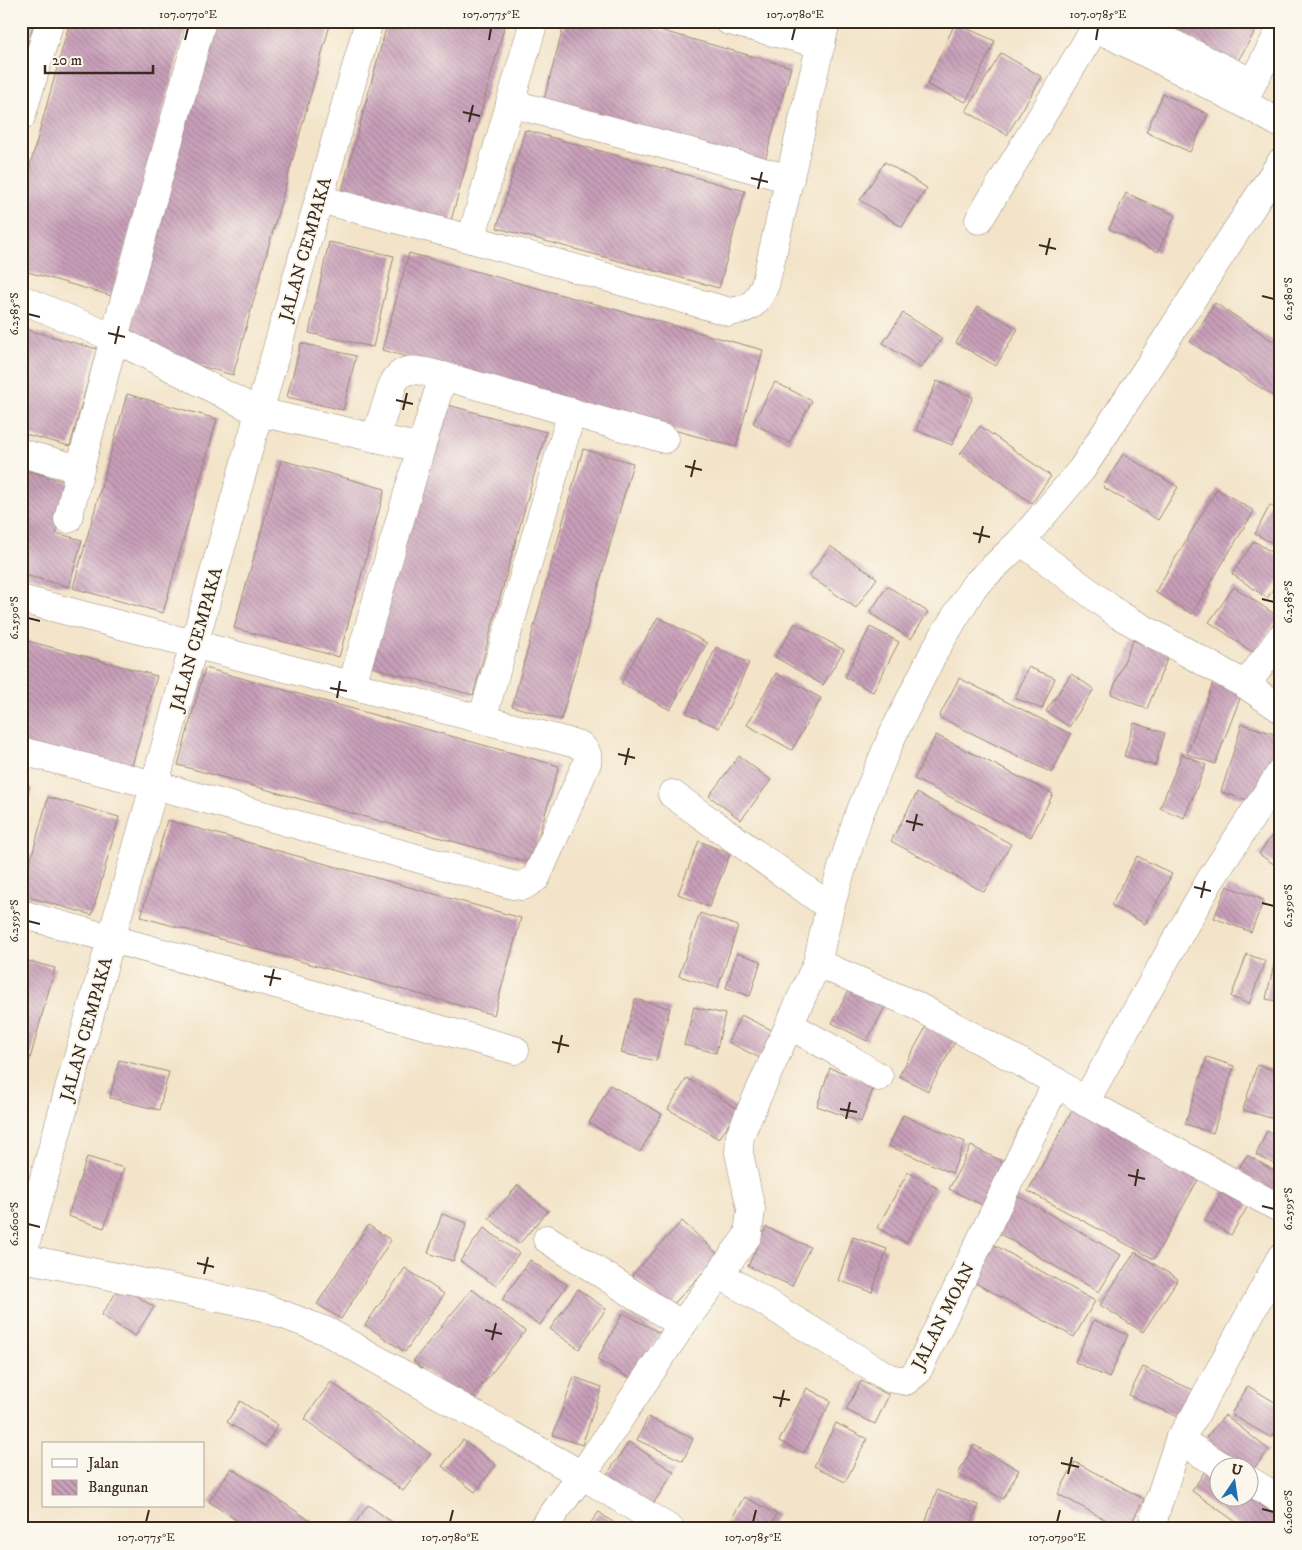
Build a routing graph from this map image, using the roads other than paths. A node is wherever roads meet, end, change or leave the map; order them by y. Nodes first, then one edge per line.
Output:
1 (50, 21) edge
2 (202, 21) edge
3 (369, 21) edge
4 (534, 21) edge
5 (729, 21) edge
6 (1129, 22) edge
7 (1281, 29) edge
8 (823, 32) edge
9 (1247, 92) junction
10 (510, 102) junction
11 (21, 117) edge
12 (1281, 124) edge
13 (1281, 162) edge
14 (790, 178) junction
15 (319, 199) junction
16 (979, 220) dead end
17 (471, 239) junction
18 (21, 299) edge
19 (114, 338) junction
20 (443, 376) junction
21 (259, 412) junction
22 (572, 412) junction
23 (375, 438) junction
24 (665, 439) dead end
25 (422, 448) junction
26 (21, 454) edge
27 (80, 469) junction
28 (68, 519) dead end
29 (1021, 541) junction
30 (21, 599) edge
31 (1281, 637) edge
32 (194, 644) junction
33 (352, 685) junction
34 (1246, 685) junction
35 (1281, 708) edge
36 (482, 719) junction
37 (21, 751) edge
38 (155, 785) junction
39 (1276, 790) edge
40 (672, 794) dead end
41 (830, 907) junction
42 (21, 914) edge
43 (112, 939) junction
44 (817, 962) junction
45 (788, 1025) junction
46 (515, 1050) dead end
47 (879, 1077) dead end
48 (1056, 1082) junction
49 (1085, 1102) junction
50 (1281, 1209) edge
51 (547, 1239) dead end
52 (1281, 1257) edge
53 (22, 1259) edge
54 (721, 1274) junction
55 (682, 1325) junction
56 (1179, 1440) junction
57 (1210, 1458) edge
58 (582, 1475) junction
59 (1260, 1488) edge
60 (1281, 1500) edge
61 (542, 1529) edge
62 (670, 1529) edge
63 (1152, 1529) edge

1 - 11 street
2 - 19 street
3 - 15 street, JALAN CEMPAKA
4 - 10 street
5 - 8 street
6 - 9 street
7 - 9 street
8 - 14 street
9 - 12 street
9 - 16 street
10 - 14 street
10 - 17 street
13 - 29 street
14 - 17 street
15 - 17 street
15 - 21 street, JALAN CEMPAKA
18 - 19 street
19 - 21 street
19 - 27 street
20 - 22 street
20 - 23 street
20 - 25 street
21 - 23 street
21 - 32 street, JALAN CEMPAKA
22 - 24 street
22 - 36 street
23 - 25 street
25 - 33 street
26 - 27 street
27 - 28 street
29 - 34 street
29 - 41 street
30 - 32 street
31 - 34 street
32 - 33 street
32 - 38 street, JALAN CEMPAKA
33 - 36 street
34 - 35 street
36 - 38 street
37 - 38 street
38 - 43 street, JALAN CEMPAKA
39 - 49 street
40 - 41 street
41 - 44 street
42 - 43 street
43 - 46 street
43 - 53 street, JALAN CEMPAKA
44 - 45 street
44 - 48 street
45 - 47 street
45 - 54 street
48 - 49 street
48 - 54 street, JALAN MOAN
49 - 50 street
51 - 55 street
52 - 56 street
53 - 58 street
54 - 55 street
55 - 58 street
56 - 57 street
56 - 63 street
58 - 61 street
58 - 62 street
59 - 60 street

